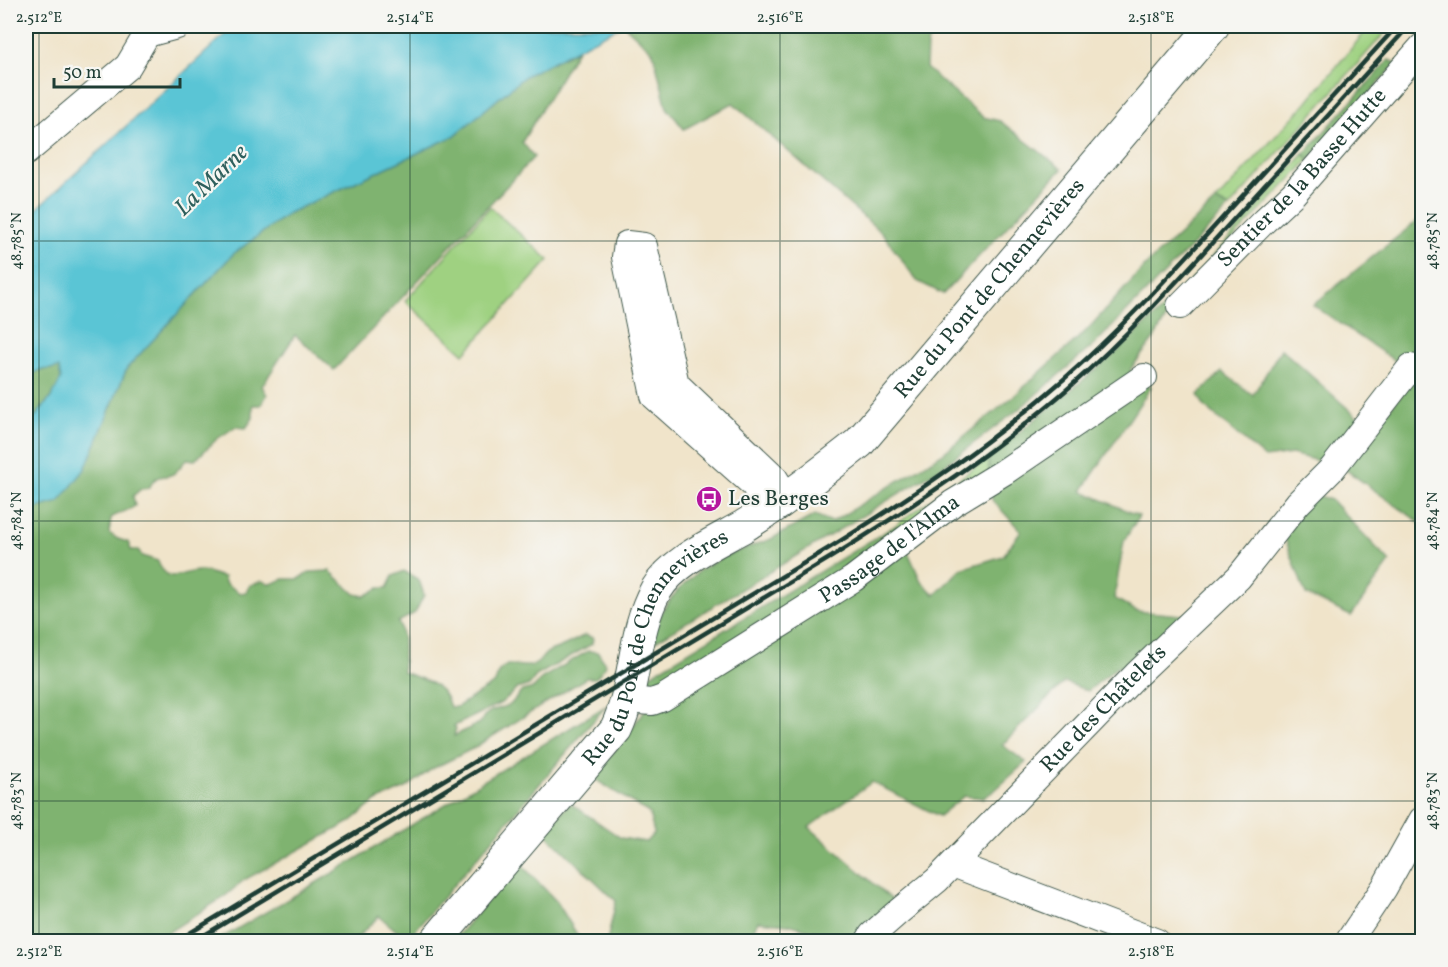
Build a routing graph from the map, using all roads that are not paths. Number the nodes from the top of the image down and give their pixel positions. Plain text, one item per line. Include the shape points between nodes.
1 (177, 26) edge
2 (1213, 26) edge
3 (138, 30) edge
4 (1422, 47) edge
5 (26, 152) edge
6 (1180, 306) dead end
7 (1411, 366) dead end
8 (1144, 377) dead end
9 (777, 505) junction
10 (627, 700) junction
11 (1422, 820) edge
12 (953, 864) junction
13 (435, 942) edge
14 (868, 942) edge
15 (1157, 942) edge
16 (1348, 942) edge

1 - 3 street
2 - 9 main road, Rue du Pont de Chennevières via 859,443
3 - 5 street via 128,66
4 - 6 street, Sentier de la Basse Hutte via 1293,194
7 - 12 street, Rue des Châtelets via 1332,469 1298,503 1239,577 1136,675
8 - 10 street, Passage de l'Alma via 953,503 853,579 683,686 652,702
9 - 9 street via 774,477 676,384 644,246 627,244 625,257 654,396
9 - 10 main road, Rue du Pont de Chennevières via 711,543 657,588 645,613
10 - 13 main road, Rue du Pont de Chennevières via 616,729
11 - 16 street
12 - 14 street, Rue des Châtelets
12 - 15 street

